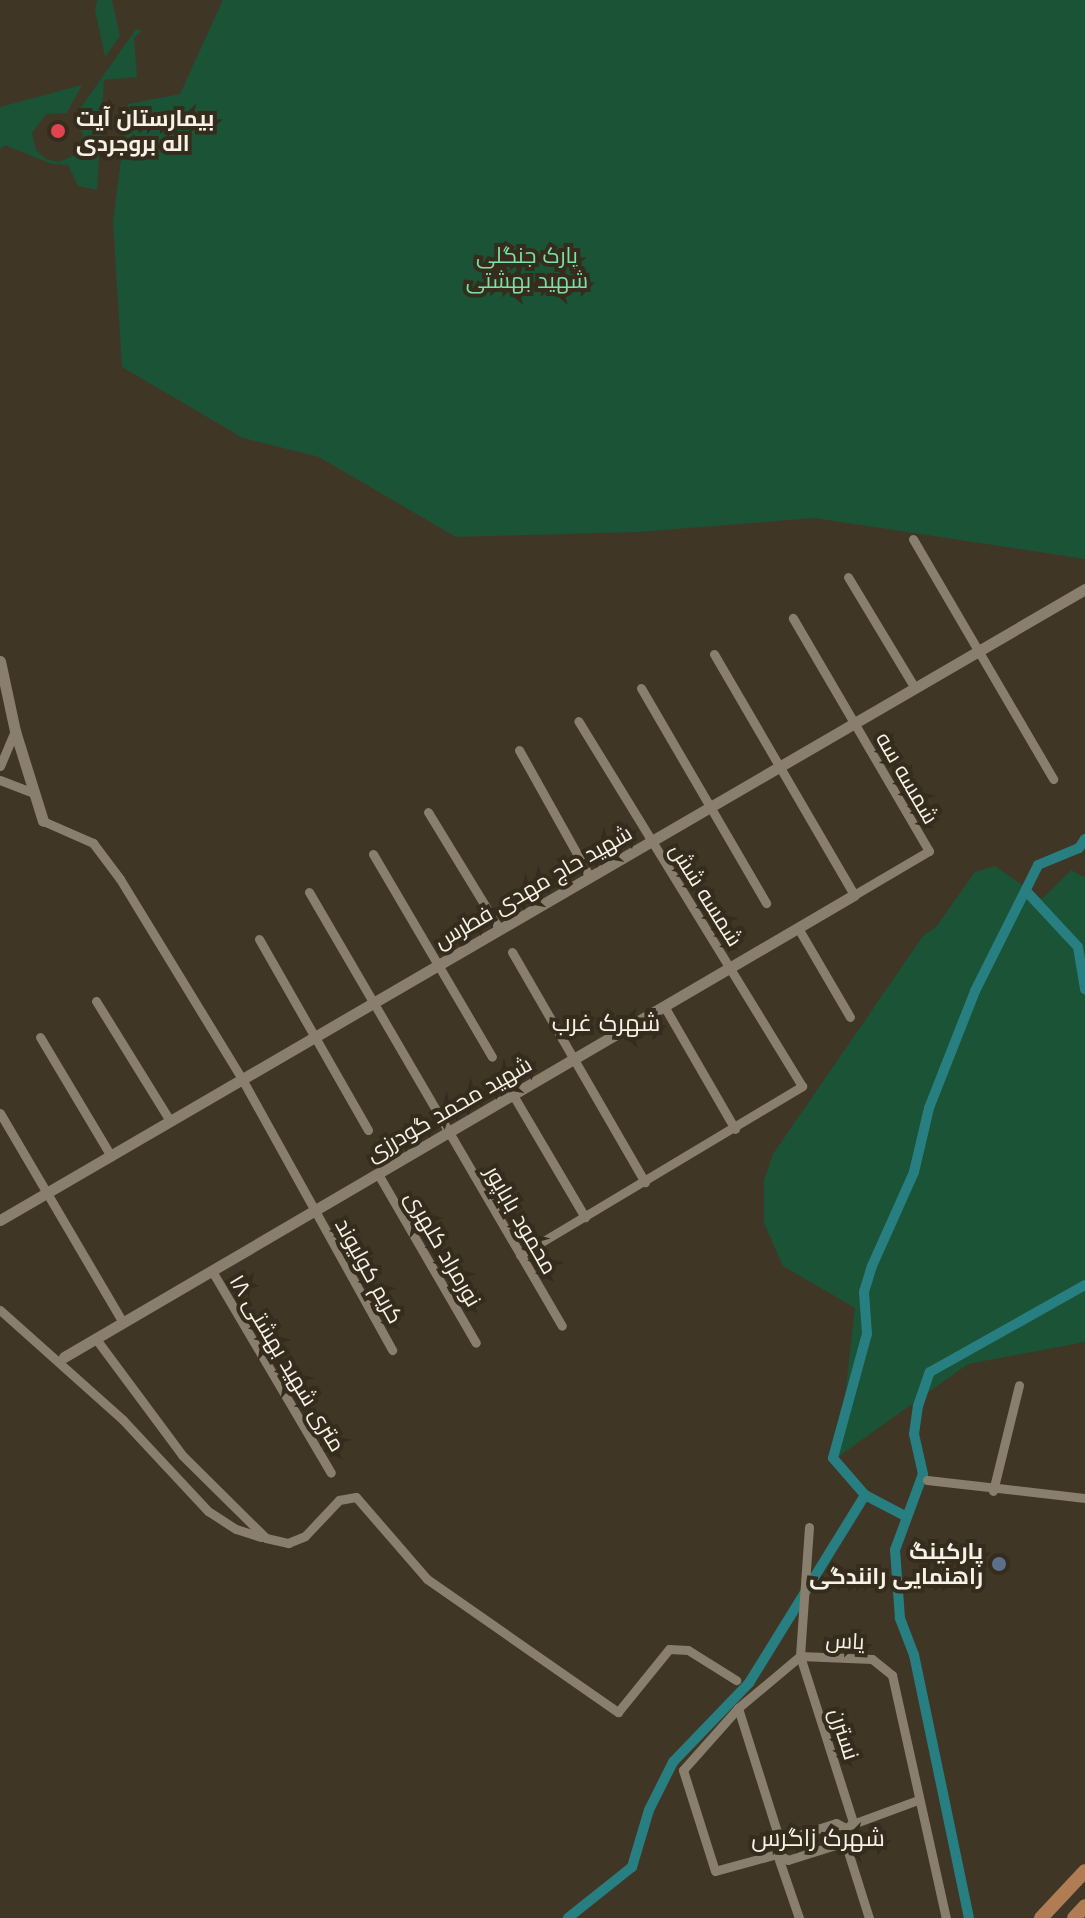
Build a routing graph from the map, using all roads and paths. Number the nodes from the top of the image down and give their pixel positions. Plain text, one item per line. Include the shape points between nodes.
1 (913, 539) dead end
2 (848, 577) dead end
3 (1085, 589) edge
4 (793, 618) dead end
5 (982, 649) junction
6 (714, 654) dead end
7 (0, 661) edge
8 (641, 688) dead end
9 (915, 688) junction
10 (3, 692) edge
11 (578, 721) dead end
12 (855, 723) junction
13 (15, 731) junction
14 (519, 750) dead end
15 (0, 766) edge
16 (780, 767) junction
17 (1053, 779) dead end
18 (0, 780) edge
19 (32, 792) junction
20 (712, 806) junction
21 (428, 812) dead end
22 (43, 821) joint
23 (651, 841) junction
24 (373, 854) dead end
25 (590, 877) junction
26 (309, 892) dead end
27 (854, 895) junction
28 (766, 903) dead end
29 (798, 928) junction
30 (500, 930) junction
31 (259, 939) dead end
32 (512, 952) dead end
33 (440, 964) junction
34 (729, 968) junction
35 (96, 1001) dead end
36 (374, 1003) junction
37 (664, 1006) junction
38 (850, 1017) dead end
39 (40, 1037) dead end
40 (314, 1038) junction
41 (492, 1057) dead end
42 (573, 1060) junction
43 (242, 1079) junction
44 (513, 1095) junction
45 (0, 1113) edge
46 (170, 1121) junction
47 (735, 1129) junction
48 (368, 1130) dead end
49 (449, 1132) junction
50 (111, 1156) junction
51 (378, 1174) junction
52 (645, 1182) junction
53 (46, 1193) junction
54 (315, 1211) junction
55 (585, 1217) junction
56 (0, 1220) edge
57 (520, 1255) junction
58 (212, 1271) junction
59 (0, 1310) edge
60 (123, 1323) junction
61 (562, 1326) dead end
62 (96, 1339) junction
63 (476, 1343) dead end
64 (392, 1350) dead end
65 (64, 1357) dead end
66 (1019, 1385) dead end
67 (331, 1473) dead end
68 (927, 1480) dead end
69 (993, 1491) junction
70 (1085, 1498) edge
71 (809, 1527) dead end
72 (266, 1538) junction
73 (800, 1656) junction
74 (736, 1680) dead end
75 (738, 1708) junction
76 (918, 1800) junction
77 (850, 1825) junction
78 (780, 1841) junction
79 (845, 1842) junction
80 (777, 1854) junction
81 (1085, 1871) edge
82 (1085, 1906) edge
83 (799, 1918) edge
84 (869, 1918) edge
85 (946, 1918) edge
86 (1041, 1918) edge
87 (1074, 1918) edge

1 - 5 street
2 - 9 street
3 - 5 street, شهید حاج مهدی فطرس
4 - 12 street, شمسه سه
5 - 9 street, شهید حاج مهدی فطرس
5 - 17 street
6 - 16 street
7 - 10 street
8 - 20 street
9 - 12 street, شهید حاج مهدی فطرس
10 - 13 street
11 - 23 street, شمسه شش
12 - 16 street, شهید حاج مهدی فطرس
12 - 27 street, شمسه سه via 929,851
13 - 15 street
13 - 19 street
14 - 25 street
16 - 20 street, شهید حاج مهدی فطرس
16 - 27 street
18 - 19 street
19 - 22 street
20 - 23 street, شهید حاج مهدی فطرس
20 - 28 street
21 - 30 street
22 - 43 street, کریم کولیوند via 93,843 172,959
23 - 25 street, شهید حاج مهدی فطرس
23 - 34 street, شمسه شش
24 - 33 street
25 - 30 street, شهید حاج مهدی فطرس
26 - 36 street, محمود باباپور
27 - 29 street, شهید محمد گودرزی
29 - 34 street, شهید محمد گودرزی
29 - 38 street
30 - 33 street, شهید حاج مهدی فطرس
31 - 40 street
32 - 42 street
33 - 36 street, شهید حاج مهدی فطرس
33 - 41 street
34 - 37 street, شهید محمد گودرزی
34 - 47 street, شمسه شش via 802,1086
35 - 46 street
36 - 40 street, شهید حاج مهدی فطرس
36 - 49 street, محمود باباپور
37 - 42 street, شهید محمد گودرزی
37 - 47 street
39 - 50 street
40 - 43 street, شهید حاج مهدی فطرس
40 - 48 street
42 - 44 street, شهید محمد گودرزی
42 - 52 street
43 - 46 street, شهید حاج مهدی فطرس
43 - 54 street, کریم کولیوند
44 - 49 street, شهید محمد گودرزی
44 - 55 street
45 - 53 street
46 - 50 street, شهید حاج مهدی فطرس
47 - 52 street
49 - 51 street, شهید محمد گودرزی
49 - 57 street, محمود باباپور
50 - 53 street, شهید حاج مهدی فطرس
51 - 54 street, شهید محمد گودرزی
51 - 63 street, نورمراد کلهری
52 - 55 street
53 - 56 street, شهید حاج مهدی فطرس
53 - 60 street
54 - 58 street, شهید محمد گودرزی
54 - 64 street, کریم کولیوند
55 - 57 street
57 - 61 street, محمود باباپور
58 - 60 street, شهید محمد گودرزی
58 - 67 street, ۱۸ متری شهید بهشتی
59 - 72 street via 123,1420 208,1511 236,1529
60 - 62 street, شهید محمد گودرزی
62 - 65 street, شهید محمد گودرزی
62 - 72 street via 182,1455
66 - 69 street
68 - 69 street
69 - 70 street
71 - 73 street
72 - 74 street via 288,1543 305,1536 339,1500 356,1497 427,1579 618,1712 669,1649 688,1650
73 - 75 street, یاس
73 - 76 street, یاس via 872,1659 892,1675
73 - 77 street, نسترن
75 - 78 street
75 - 80 street, یاس via 683,1770 715,1871
76 - 77 street
76 - 85 street, یاس
77 - 78 street via 836,1823
77 - 79 street
78 - 80 street
79 - 80 street via 788,1860
79 - 84 street
80 - 83 street
81 - 86 highway
82 - 87 highway

